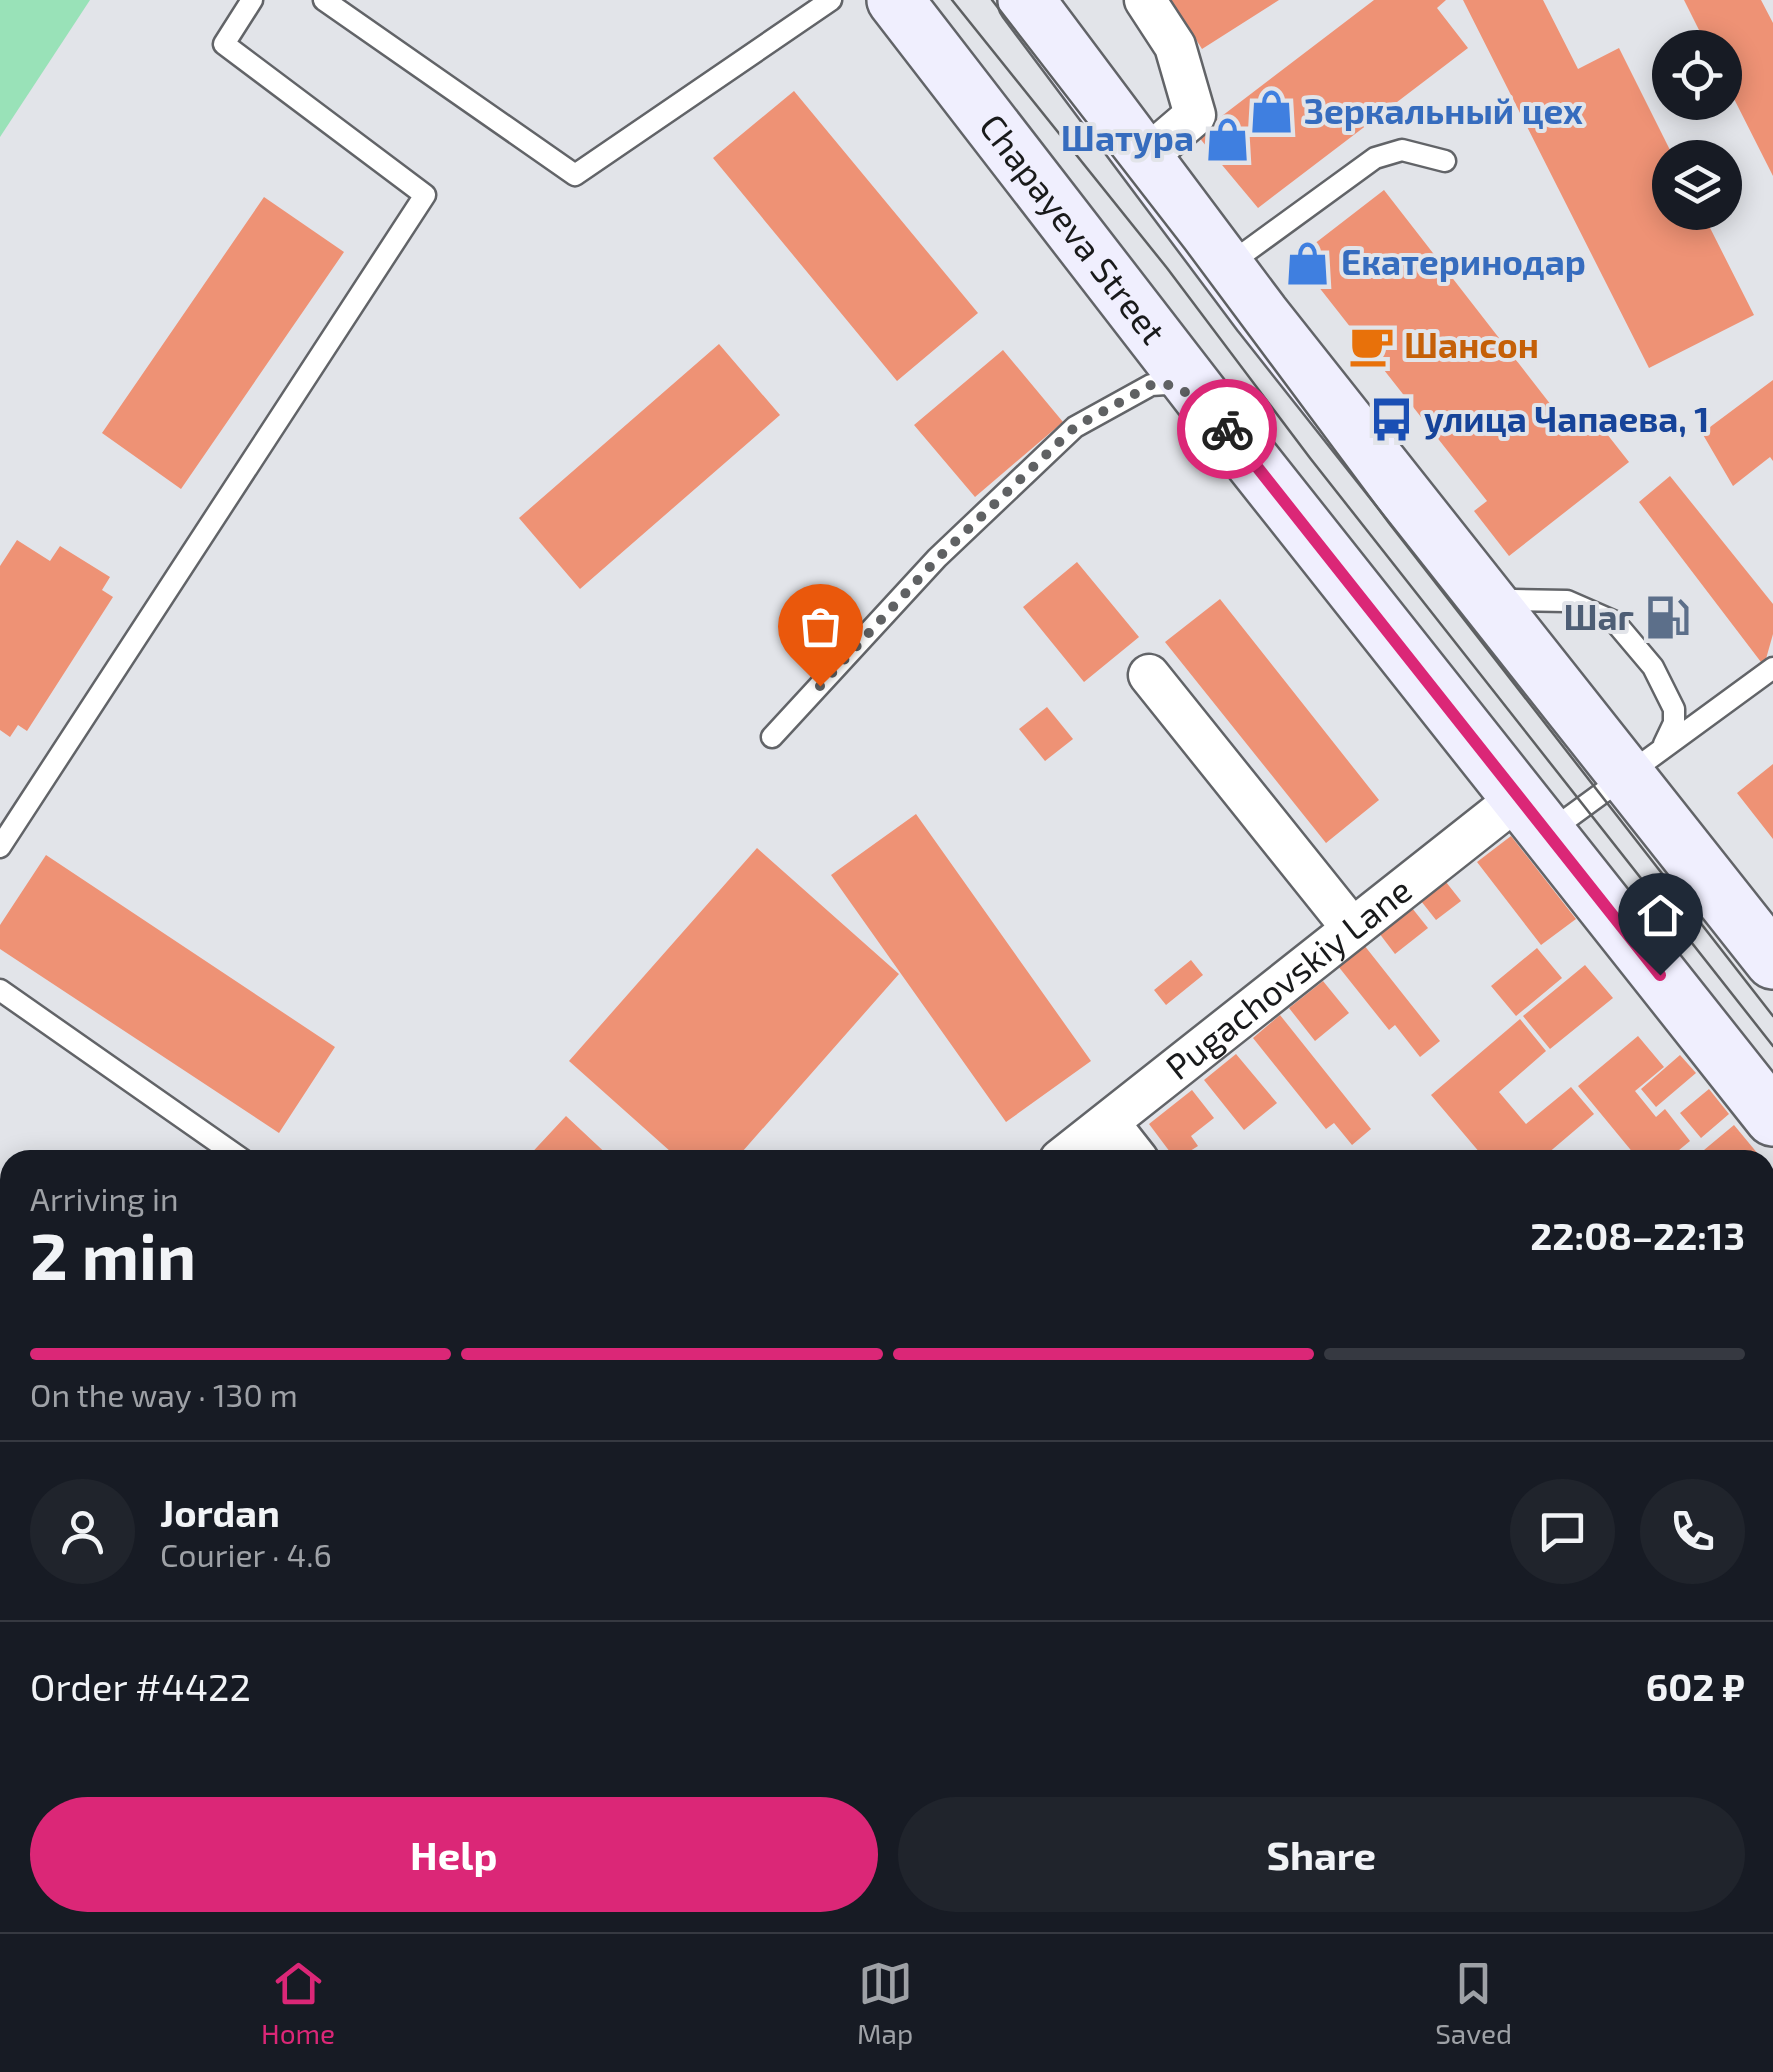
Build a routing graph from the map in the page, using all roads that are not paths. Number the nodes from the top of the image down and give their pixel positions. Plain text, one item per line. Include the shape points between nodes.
1 (252, 0) edge
2 (324, 0) edge
3 (831, 0) edge
4 (895, 0) edge
5 (1026, 0) edge
6 (1145, 0) edge
7 (1146, 157) junction
8 (1445, 161) dead end
9 (1226, 266) junction
10 (1204, 400) junction
11 (1498, 615) junction
12 (1773, 668) edge
13 (1148, 675) dead end
14 (772, 737) dead end
15 (1645, 760) junction
16 (1532, 815) junction
17 (0, 847) edge
18 (1352, 928) junction
19 (1773, 962) edge
20 (0, 990) edge
21 (1773, 1118) edge
22 (1109, 1123) junction
23 (228, 1150) edge
24 (1073, 1150) edge
25 (1130, 1150) edge

1 - 17 lane via 224,44 424,195
2 - 3 lane via 576,175
4 - 10 main road, Chapayeva Street
5 - 7 main road
6 - 7 street via 1175,46 1195,115
7 - 9 main road
8 - 9 lane via 1402,150 1375,158
9 - 11 main road
10 - 14 lane via 1166,384 1151,385 1075,427 938,558
10 - 16 main road, Chapayeva Street
11 - 15 main road
11 - 15 lane via 1514,600 1567,601 1616,622 1653,666 1674,709 1674,723
12 - 15 lane
13 - 18 street
15 - 16 lane
15 - 19 main road
16 - 18 street, Pugachovskiy Lane
16 - 21 main road, Chapayeva Street
18 - 22 street, Pugachovskiy Lane
20 - 23 lane
22 - 24 street, Pugachovskiy Lane
22 - 25 street

